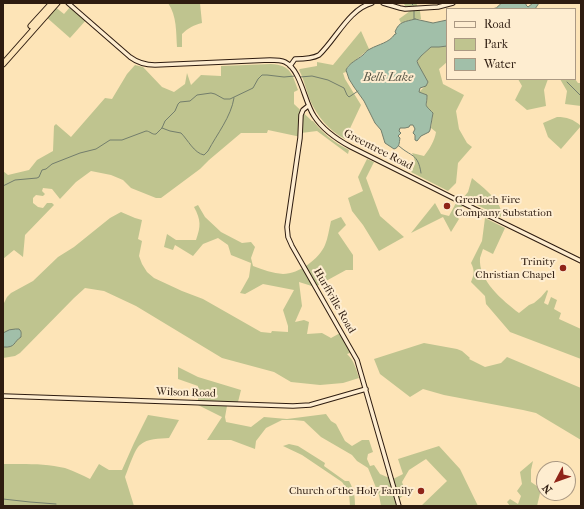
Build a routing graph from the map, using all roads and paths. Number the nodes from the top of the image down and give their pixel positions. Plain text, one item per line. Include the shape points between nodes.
1 (52, 3) edge
2 (57, 3) edge
3 (68, 3) edge
4 (372, 3) edge
5 (383, 3) edge
6 (453, 3) edge
7 (3, 58) edge
8 (3, 64) edge
9 (290, 66) junction
10 (308, 106) junction
11 (581, 261) edge
12 (366, 389) junction
13 (3, 396) edge
14 (399, 506) edge

1 - 7 highway
2 - 8 highway
3 - 9 street via 131,58 144,64 276,60
4 - 9 street via 355,12 319,55 295,59
5 - 6 street via 408,8 438,7
9 - 10 street, Greentree Road via 297,74
10 - 11 street, Greentree Road via 322,126 343,143
10 - 12 street, Hurffville Road via 300,115 300,138 287,227 288,237 355,355
12 - 13 street, Wilson Road via 310,405 293,406
12 - 14 street, Hurffville Road

